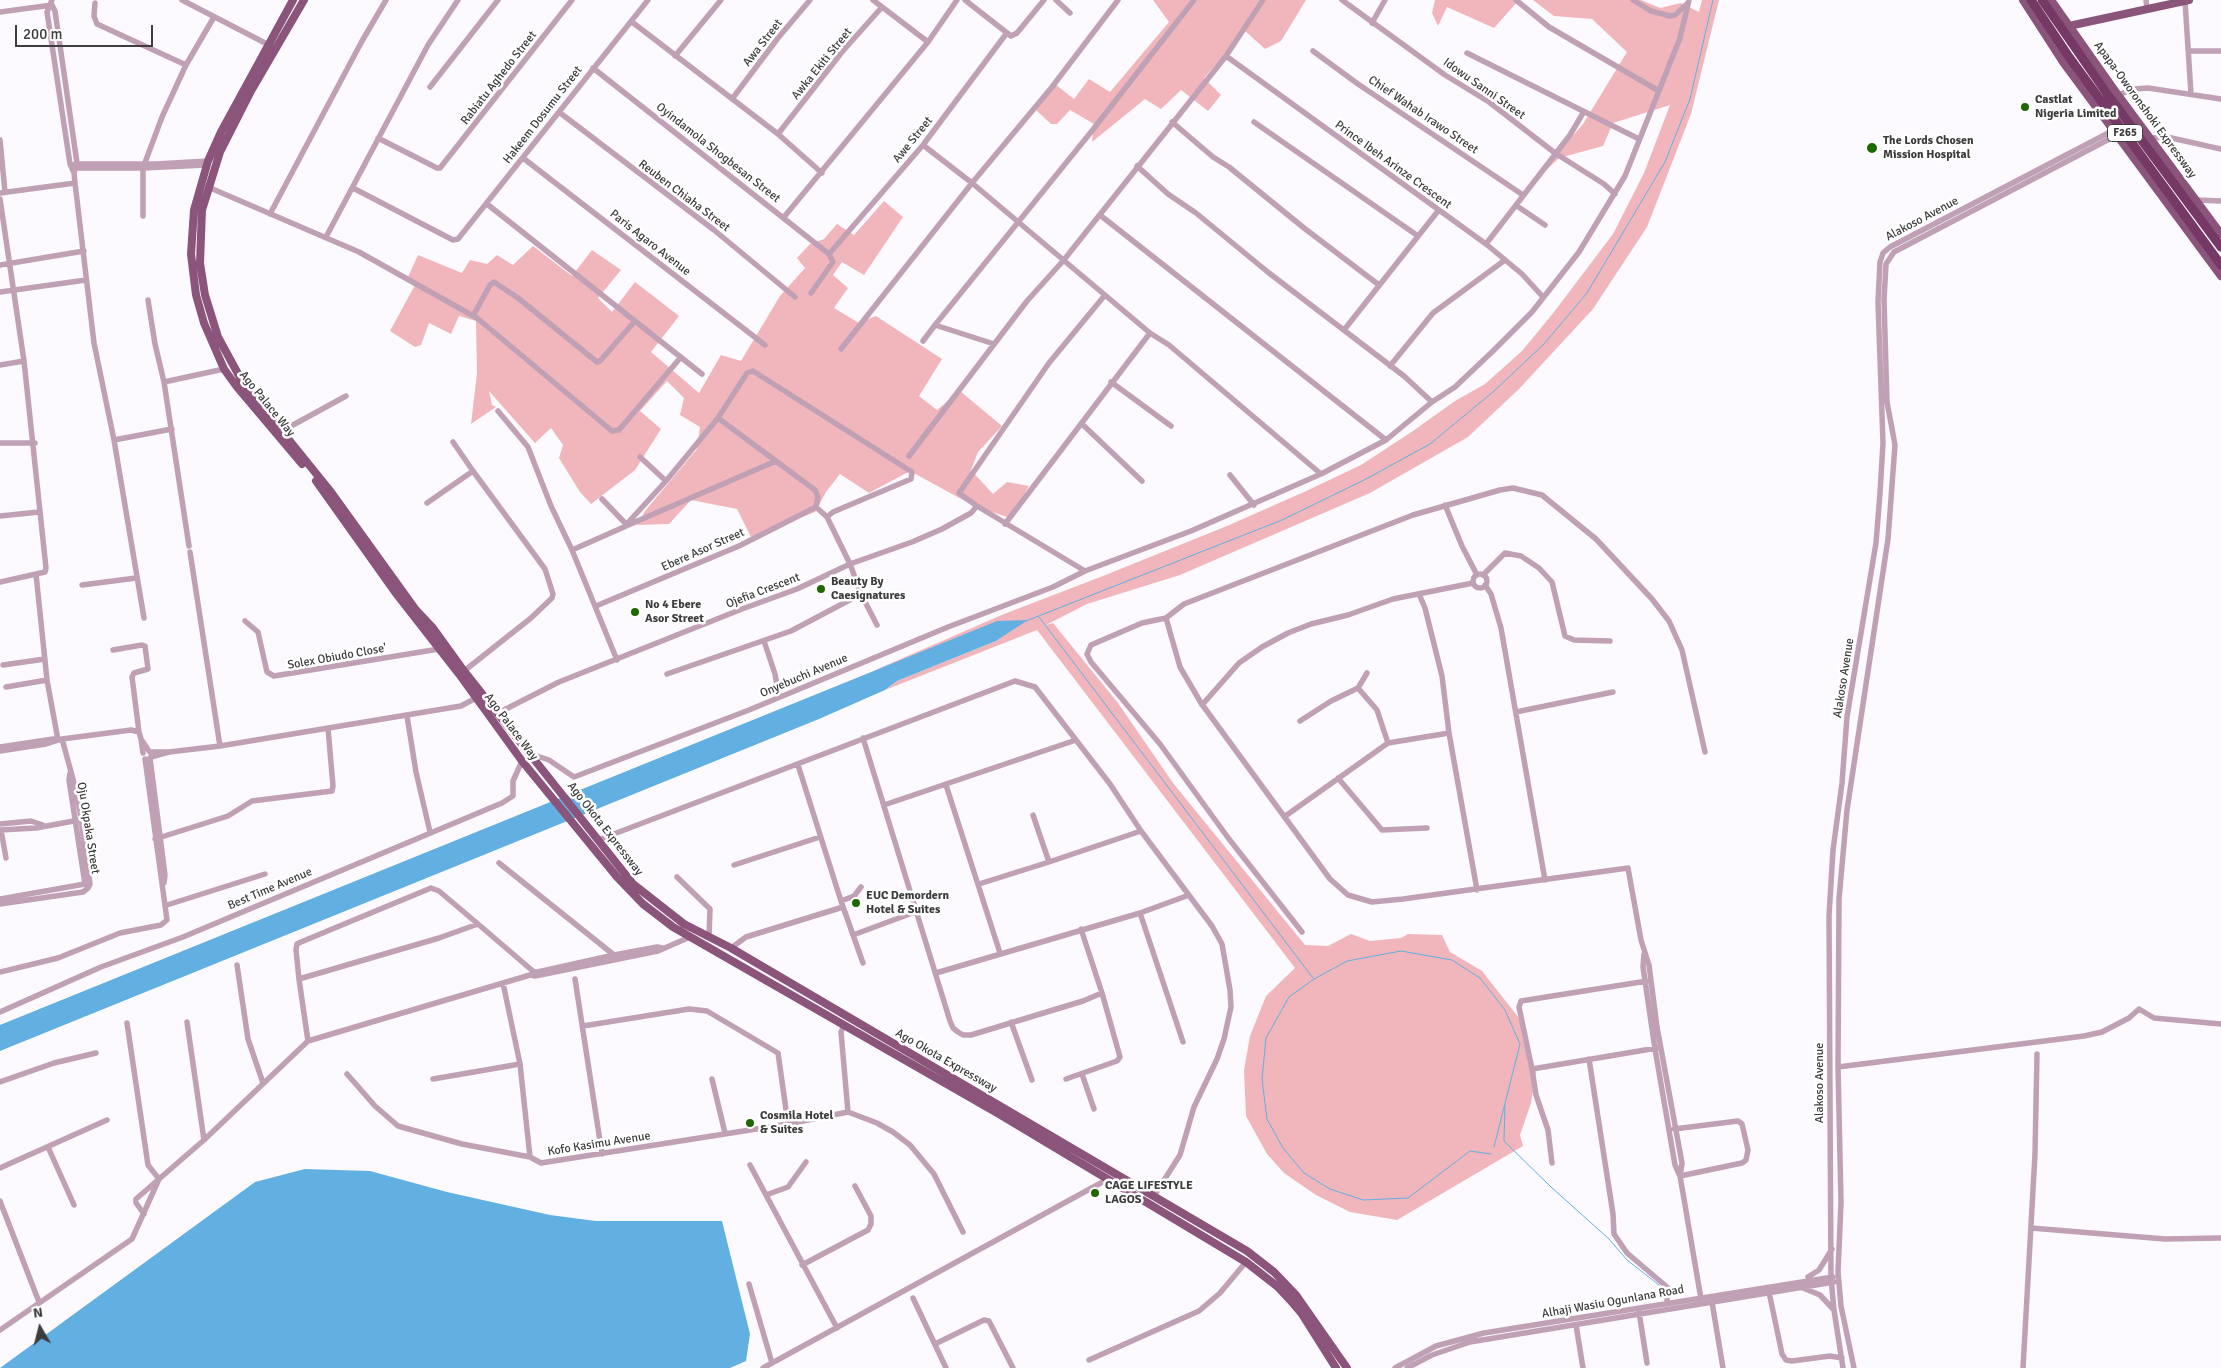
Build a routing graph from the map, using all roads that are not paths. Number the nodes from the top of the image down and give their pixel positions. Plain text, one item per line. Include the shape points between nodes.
1 (182, 0) edge
2 (293, 0) edge
3 (304, 0) edge
4 (386, 0) edge
5 (458, 0) edge
6 (498, 0) edge
7 (572, 0) edge
8 (648, 0) edge
9 (722, 0) edge
10 (810, 0) edge
11 (873, 0) edge
12 (958, 0) edge
13 (965, 0) edge
14 (1044, 0) edge
15 (1056, 0) edge
16 (1118, 0) edge
17 (1194, 0) edge
18 (1263, 0) edge
19 (1342, 0) edge
20 (1385, 0) edge
21 (1516, 0) edge
22 (1633, 0) edge
23 (2022, 0) edge
24 (2031, 0) edge
25 (2042, 0) edge
26 (2051, 0) edge
27 (2146, 0) edge
28 (2187, 0) edge
29 (52, 2) edge
30 (1689, 2) edge
31 (95, 3) dead end
32 (882, 7) junction
33 (2147, 9) junction
34 (0, 12) edge
35 (1070, 13) dead end
36 (214, 17) junction
37 (632, 22) junction
38 (1372, 23) junction
39 (2068, 26) junction
40 (1006, 34) junction
41 (928, 42) junction
42 (269, 45) junction
43 (1313, 51) dead end
44 (2189, 51) junction
45 (2221, 51) edge
46 (1467, 53) dead end
47 (675, 56) junction
48 (1226, 56) junction
49 (2066, 59) junction
50 (186, 65) junction
51 (593, 68) junction
52 (430, 87) dead end
53 (1659, 90) junction
54 (2190, 94) junction
55 (2118, 95) junction
56 (732, 98) junction
57 (2221, 98) edge
58 (559, 112) junction
59 (1583, 112) junction
60 (1172, 122) junction
61 (1254, 122) dead end
62 (2115, 132) junction
63 (778, 134) junction
64 (378, 138) junction
65 (2150, 138) junction
66 (1638, 139) junction
67 (0, 140) edge
68 (923, 145) junction
69 (2221, 148) edge
70 (1555, 153) junction
71 (523, 158) junction
72 (207, 163) junction
73 (144, 166) junction
74 (1137, 166) junction
75 (74, 168) junction
76 (822, 173) junction
77 (75, 183) junction
78 (972, 183) junction
79 (208, 187) junction
80 (353, 188) junction
81 (3, 193) edge
82 (1615, 194) junction
83 (1523, 195) junction
84 (0, 199) edge
85 (2197, 200) junction
86 (2221, 201) edge
87 (487, 204) junction
88 (1517, 206) junction
89 (1438, 211) junction
90 (270, 214) junction
91 (1100, 214) junction
92 (143, 216) dead end
93 (784, 217) junction
94 (1018, 222) junction
95 (1545, 225) dead end
96 (2221, 234) edge
97 (326, 236) junction
98 (1418, 236) junction
99 (1486, 244) junction
100 (2221, 247) edge
101 (84, 252) junction
102 (829, 254) junction
103 (1505, 260) junction
104 (1063, 261) junction
105 (10, 263) junction
106 (0, 265) edge
107 (2221, 265) edge
108 (2221, 276) edge
109 (86, 280) junction
110 (1379, 285) junction
111 (14, 290) junction
112 (0, 292) edge
113 (811, 293) dead end
114 (1105, 295) junction
115 (795, 297) dead end
116 (1543, 297) junction
117 (148, 300) dead end
118 (473, 316) junction
119 (634, 321) junction
120 (935, 325) junction
121 (1344, 330) junction
122 (1150, 333) junction
123 (923, 341) dead end
124 (994, 344) junction
125 (765, 345) dead end
126 (841, 349) dead end
127 (681, 357) junction
128 (24, 361) junction
129 (0, 365) edge
130 (1390, 366) junction
131 (224, 369) junction
132 (702, 374) dead end
133 (164, 382) junction
134 (1110, 382) junction
135 (346, 396) dead end
136 (1432, 402) junction
137 (498, 411) dead end
138 (718, 418) junction
139 (1082, 424) junction
140 (1171, 426) dead end
141 (172, 429) junction
142 (282, 431) junction
143 (114, 440) junction
144 (1386, 440) junction
145 (453, 442) dead end
146 (0, 443) edge
147 (35, 443) junction
148 (1883, 443) junction
149 (1895, 443) junction
150 (909, 456) dead end
151 (640, 457) dead end
152 (776, 461) junction
153 (473, 471) junction
154 (1321, 474) junction
155 (1230, 475) dead end
156 (666, 481) junction
157 (1142, 481) dead end
158 (602, 499) dead end
159 (427, 503) dead end
160 (1254, 505) junction
161 (1445, 505) junction
162 (816, 507) junction
163 (975, 508) junction
164 (39, 512) junction
165 (0, 516) edge
166 (827, 517) junction
167 (1005, 524) junction
168 (625, 525) junction
169 (572, 550) junction
170 (850, 564) junction
171 (1085, 571) junction
172 (36, 574) junction
173 (1480, 575) junction
174 (136, 578) junction
175 (0, 582) edge
176 (1473, 583) junction
177 (82, 585) dead end
178 (1485, 585) junction
179 (861, 594) junction
180 (1419, 594) junction
181 (596, 606) junction
182 (144, 618) dead end
183 (1166, 618) junction
184 (245, 621) dead end
185 (877, 625) dead end
186 (764, 641) junction
187 (1610, 641) dead end
188 (440, 649) junction
189 (1859, 649) junction
190 (113, 650) dead end
191 (1870, 650) junction
192 (45, 659) junction
193 (617, 660) junction
194 (3, 664) dead end
195 (464, 671) junction
196 (1367, 673) dead end
197 (667, 674) dead end
198 (47, 680) junction
199 (6, 686) dead end
200 (1358, 688) junction
201 (1614, 692) dead end
202 (779, 697) junction
203 (476, 698) junction
204 (1202, 705) junction
205 (1516, 712) junction
206 (498, 713) junction
207 (407, 716) junction
208 (1300, 721) dead end
209 (328, 728) junction
210 (138, 732) junction
211 (1449, 733) junction
212 (863, 738) junction
213 (60, 739) junction
214 (1076, 740) junction
215 (1388, 744) junction
216 (0, 746) edge
217 (220, 746) junction
218 (0, 750) edge
219 (1705, 752) dead end
220 (531, 754) junction
221 (148, 755) junction
222 (522, 761) junction
223 (539, 765) joint
224 (798, 765) junction
225 (530, 771) joint
226 (1338, 778) junction
227 (1842, 783) junction
228 (1852, 783) junction
229 (946, 785) junction
230 (884, 805) junction
231 (1033, 815) dead end
232 (1284, 817) junction
233 (79, 820) junction
234 (0, 828) edge
235 (1427, 828) dead end
236 (1141, 831) junction
237 (430, 832) junction
238 (820, 837) junction
239 (158, 839) junction
240 (598, 840) junction
241 (604, 855) junction
242 (6, 858) dead end
243 (1049, 862) junction
244 (499, 863) dead end
245 (734, 865) dead end
246 (265, 874) dead end
247 (677, 877) dead end
248 (1544, 880) junction
249 (979, 884) junction
250 (861, 887) dead end
251 (1477, 890) junction
252 (55, 893) junction
253 (1189, 895) junction
254 (0, 899) edge
255 (0, 904) edge
256 (842, 904) junction
257 (167, 905) junction
258 (915, 912) junction
259 (1140, 912) junction
260 (478, 924) junction
261 (1081, 929) junction
262 (1302, 932) dead end
263 (853, 935) junction
264 (690, 937) junction
265 (709, 937) junction
266 (731, 948) junction
267 (1000, 953) junction
268 (614, 957) junction
269 (863, 963) dead end
270 (237, 966) dead end
271 (0, 972) edge
272 (936, 973) junction
273 (533, 974) junction
274 (299, 979) junction
275 (575, 979) dead end
276 (1648, 981) junction
277 (503, 982) junction
278 (1102, 993) junction
279 (0, 1012) edge
280 (187, 1022) dead end
281 (1011, 1022) junction
282 (127, 1023) dead end
283 (2221, 1024) edge
284 (844, 1025) junction
285 (583, 1026) junction
286 (308, 1041) junction
287 (1183, 1042) dead end
288 (1658, 1048) junction
289 (96, 1053) dead end
290 (2037, 1054) dead end
291 (1589, 1059) junction
292 (520, 1064) junction
293 (1838, 1067) junction
294 (1532, 1069) junction
295 (347, 1074) dead end
296 (1082, 1074) junction
297 (433, 1079) dead end
298 (712, 1079) dead end
299 (1066, 1079) dead end
300 (1032, 1080) dead end
301 (0, 1082) edge
302 (264, 1083) junction
303 (1094, 1109) dead end
304 (848, 1112) junction
305 (107, 1120) dead end
306 (788, 1124) junction
307 (1672, 1129) junction
308 (725, 1133) junction
309 (204, 1140) junction
310 (48, 1147) junction
311 (602, 1154) junction
312 (530, 1157) junction
313 (806, 1162) dead end
314 (1552, 1163) dead end
315 (750, 1166) dead end
316 (0, 1168) edge
317 (1680, 1176) junction
318 (1108, 1178) junction
319 (159, 1179) junction
320 (856, 1186) dead end
321 (766, 1196) junction
322 (1154, 1196) junction
323 (0, 1201) edge
324 (74, 1206) dead end
325 (144, 1214) junction
326 (2031, 1228) junction
327 (963, 1232) dead end
328 (2221, 1238) edge
329 (1832, 1248) junction
330 (1246, 1262) junction
331 (802, 1265) junction
332 (1835, 1278) junction
333 (749, 1284) dead end
334 (1800, 1284) junction
335 (1769, 1292) junction
336 (1701, 1297) junction
337 (913, 1298) dead end
338 (40, 1302) junction
339 (1712, 1302) junction
340 (1667, 1303) junction
341 (1702, 1304) junction
342 (1834, 1310) junction
343 (1639, 1311) junction
344 (1576, 1325) junction
345 (837, 1328) junction
346 (0, 1330) edge
347 (935, 1344) junction
348 (1842, 1358) junction
349 (1089, 1360) dead end
350 (772, 1363) junction
351 (1648, 1363) dead end
352 (1347, 1367) edge
353 (763, 1368) edge
354 (946, 1368) edge
355 (1013, 1368) edge
356 (1336, 1368) edge
357 (1395, 1368) edge
358 (1407, 1368) edge
359 (1583, 1368) edge
360 (1722, 1368) edge
361 (1843, 1368) edge
362 (1854, 1368) edge
363 (2023, 1368) edge

1 - 36 street
2 - 42 main road, Ago Palace Way
3 - 79 main road, Ago Palace Way via 251,91 228,136
4 - 90 street
5 - 64 street via 428,45
6 - 52 street
7 - 64 street, Rabiatu Aghedo Street via 440,168
8 - 37 street, Hakeem Dosumu Street
9 - 47 street
10 - 56 street, Awa Street
11 - 32 street
12 - 41 street
13 - 40 street
14 - 40 street via 1015,36
15 - 35 street
16 - 78 street via 1052,87
17 - 94 street
18 - 48 street
19 - 38 street, Idowu Sanni Street
20 - 38 street
21 - 53 street via 1549,27
22 - 30 street via 1651,12 1670,16
23 - 49 main road
24 - 49 highway, F265
25 - 100 highway, Apapa-Oworonshoki Expressway / F265
26 - 39 main road, Apapa-Oworonshoki Expressway
27 - 33 street
28 - 33 main road
28 - 44 street
29 - 34 street
29 - 75 street
30 - 53 street, Onyebuchi Avenue via 1680,38
31 - 50 street via 97,24
32 - 41 street
32 - 63 street, Awka Ekiti Street
33 - 39 main road
36 - 42 street
36 - 50 street
37 - 47 street
37 - 51 street, Hakeem Dosumu Street
38 - 70 street, Idowu Sanni Street via 1489,102
39 - 55 main road, Apapa-Oworonshoki Expressway
40 - 68 street, Awe Street
41 - 76 street
42 - 72 main road, Ago Palace Way
43 - 83 street, Chief Wahab Irawo Street
44 - 45 street
44 - 54 street
46 - 59 street
47 - 56 street
48 - 60 street
48 - 89 street, Prince Ibeh Arinze Crescent via 1363,153
49 - 62 main road
49 - 107 highway, F265
50 - 73 street
51 - 58 street, Hakeem Dosumu Street
51 - 93 street, Oyindamola Shogbesan Street
53 - 66 street, Onyebuchi Avenue
54 - 55 street via 2142,88
54 - 57 street
55 - 65 main road, Apapa-Oworonshoki Expressway
56 - 63 street
58 - 71 street, Hakeem Dosumu Street
58 - 115 street, Reuben Chiaha Street via 714,230
59 - 66 street
59 - 70 street
60 - 74 street
60 - 110 street
61 - 98 street
62 - 108 main road
62 - 148 street, Alakoso Avenue via 1996,190 1883,253 1878,302
62 - 149 street, Alakoso Avenue via 1889,257 1885,266 1886,375 1888,415
63 - 76 street
64 - 80 street
65 - 69 street via 2167,137
65 - 85 main road, Apapa-Oworonshoki Expressway
66 - 82 street, Onyebuchi Avenue
67 - 81 street
68 - 78 street
68 - 102 street, Awe Street
70 - 82 street, Idowu Sanni Street via 1586,170
70 - 83 street
71 - 87 street, Hakeem Dosumu Street
71 - 125 street, Paris Agaro Avenue
72 - 73 street
72 - 131 main road, Ago Palace Way via 194,210 191,254 196,295 204,323
73 - 75 street
73 - 92 street
74 - 91 street
74 - 121 street via 1168,194
75 - 77 street
76 - 93 street
77 - 81 street
77 - 101 street
78 - 94 street
78 - 126 street
79 - 90 street
79 - 142 main road, Ago Palace Way via 202,210 200,263 213,325 243,383
80 - 87 street, Hakeem Dosumu Street via 453,240 458,239
80 - 97 street
82 - 116 street, Onyebuchi Avenue via 1579,252
83 - 88 street
84 - 105 street
85 - 86 street
85 - 96 main road, Apapa-Oworonshoki Expressway
87 - 119 street
88 - 95 street
88 - 99 street
89 - 98 street
89 - 99 street, Prince Ibeh Arinze Crescent
90 - 97 street
91 - 104 street
91 - 144 street
93 - 102 street, Oyindamola Shogbesan Street
94 - 104 street
94 - 120 street
97 - 118 street
98 - 110 street
99 - 103 street, Prince Ibeh Arinze Crescent
101 - 105 street
101 - 109 street
102 - 113 street via 833,262
103 - 116 street, Prince Ibeh Arinze Crescent
103 - 130 street via 1433,313
104 - 114 street
104 - 124 street
105 - 106 street
105 - 111 street
109 - 111 street
109 - 143 street via 94,343
110 - 121 street
111 - 112 street
111 - 128 street
114 - 122 street
114 - 163 street via 1049,363 959,491
116 - 136 street, Onyebuchi Avenue via 1532,312 1455,387
117 - 133 street
118 - 119 street via 494,282 597,362
118 - 127 street via 612,432 619,430
119 - 127 street
120 - 123 street
120 - 124 street
121 - 130 street
122 - 134 street
122 - 154 street via 1169,345
124 - 150 street
127 - 132 street
128 - 129 street
128 - 147 street
130 - 136 street
131 - 133 street
131 - 188 main road, Ago Palace Way via 319,485
133 - 141 street
134 - 139 street
134 - 140 street
135 - 142 street
136 - 144 street, Onyebuchi Avenue
137 - 169 street via 526,442
138 - 152 street
138 - 156 street
138 - 166 street via 747,373 753,371 912,472 911,479
139 - 157 street
139 - 167 street
141 - 143 street
141 - 217 street
142 - 195 main road, Ago Palace Way
143 - 174 street
144 - 154 street, Onyebuchi Avenue
145 - 153 street
146 - 147 street
147 - 164 street
148 - 149 street
148 - 189 street, Alakoso Avenue via 1876,543
149 - 191 street, Alakoso Avenue via 1888,539
151 - 156 street
152 - 162 street via 815,490 818,497
152 - 168 street
153 - 159 street
153 - 195 street via 545,569 554,594 516,630
154 - 160 street, Onyebuchi Avenue
155 - 160 street
156 - 168 street
158 - 168 street
160 - 171 street, Onyebuchi Avenue
161 - 173 street via 1462,546
161 - 183 street via 1184,604
161 - 219 street via 1500,490 1522,490 1542,495 1596,539 1652,599 1675,631 1689,677
162 - 166 street
162 - 181 street, Ebere Asor Street via 739,546
163 - 167 street
163 - 170 street, Ojefia Crescent via 942,529
164 - 165 street
164 - 172 street via 46,568 45,572
166 - 170 street
167 - 171 street
168 - 169 street
169 - 181 street
170 - 179 street
170 - 193 street, Ojefia Crescent via 797,589
171 - 202 street, Onyebuchi Avenue via 1053,587
172 - 175 street
172 - 192 street, Oju Okpaka Street
173 - 176 street via 1473,579
173 - 178 street via 1486,579
173 - 187 street via 1505,553 1521,556 1552,582 1565,636 1574,640
174 - 177 street
174 - 182 street
176 - 178 street via 1478,587
176 - 180 street
178 - 205 street via 1501,628
179 - 185 street
179 - 186 street via 791,631
180 - 204 street via 1321,621 1276,639 1239,664
180 - 211 street via 1442,676
181 - 193 street
183 - 204 street via 1180,667
183 - 262 street via 1142,623 1096,642 1088,657 1160,744
184 - 188 street, Solex Obiudo Close' via 258,632 267,672 274,676
186 - 197 street
186 - 202 street
188 - 203 main road, Ago Palace Way
189 - 191 street
189 - 227 street, Alakoso Avenue via 1847,717
190 - 210 street via 145,646 148,669 132,677
191 - 228 street, Alakoso Avenue
192 - 194 street
192 - 198 street, Oju Okpaka Street
193 - 206 street, Ojefia Crescent via 559,682
195 - 206 main road, Ago Palace Way
196 - 200 street
198 - 199 street
198 - 213 street, Oju Okpaka Street
200 - 208 street
200 - 215 street via 1377,710
201 - 205 street
202 - 220 street, Onyebuchi Avenue via 574,777 549,760
203 - 207 street via 462,706
203 - 222 main road, Ago Palace Way
204 - 232 street
205 - 248 street
206 - 220 main road, Ago Palace Way
207 - 209 street
207 - 237 street
209 - 217 street
209 - 239 street via 332,791 252,801 228,816
210 - 213 street via 131,730
210 - 221 street
211 - 215 street
211 - 251 street
212 - 214 street via 1015,681 1035,687
212 - 224 street
212 - 230 street
213 - 216 street
213 - 218 street
213 - 233 street, Oju Okpaka Street via 73,779
214 - 229 street
214 - 236 street
215 - 226 street
217 - 221 street
220 - 223 main road, Ago Palace Way
221 - 239 street
222 - 225 main road, Ago Palace Way
222 - 237 street, Best Time Avenue via 513,781 513,796
223 - 240 main road, Ago Okota Expressway
224 - 238 street
224 - 240 street
225 - 241 main road, Ago Okota Expressway
226 - 232 street
226 - 235 street via 1382,830
227 - 228 street
227 - 329 street, Alakoso Avenue via 1829,916
228 - 293 street, Alakoso Avenue via 1839,899
229 - 230 street
229 - 249 street
230 - 258 street
231 - 243 street
232 - 251 street via 1335,885 1355,898 1372,902
233 - 234 street via 36,828
233 - 252 street, Oju Okpaka Street via 90,884 83,892
234 - 242 street
236 - 243 street
236 - 253 street
237 - 279 street, Best Time Avenue via 191,934 101,967
238 - 245 street
238 - 256 street
239 - 257 street
240 - 241 main road, Ago Okota Expressway
241 - 264 main road, Ago Okota Expressway via 643,904
241 - 265 main road, Ago Okota Expressway via 645,895 684,924
243 - 249 street
244 - 268 street
246 - 257 street
247 - 265 street via 710,909
248 - 251 street
248 - 276 street via 1628,868 1644,954 1642,962
249 - 267 street
250 - 256 street
252 - 254 street
252 - 255 street
253 - 259 street
253 - 322 street via 1222,944 1231,1007 1224,1039 1194,1107 1180,1155
256 - 263 street
256 - 266 street via 746,937
257 - 271 street via 165,923 120,934 58,958
258 - 263 street
258 - 272 street
259 - 261 street
259 - 287 street
260 - 273 street
260 - 274 street
260 - 274 street via 439,890 430,888 297,944
261 - 267 street
261 - 278 street
263 - 269 street
264 - 268 street via 663,948
264 - 284 main road, Ago Okota Expressway
265 - 266 main road, Ago Okota Expressway
266 - 322 main road, Ago Okota Expressway
267 - 272 street
268 - 273 street
270 - 302 street via 248,1039
272 - 281 street via 953,1028 958,1032 971,1035
273 - 277 street
274 - 286 street
275 - 285 street
276 - 288 street
276 - 294 street via 1522,1001 1519,1007
277 - 286 street
277 - 292 street
278 - 281 street
278 - 296 street via 1120,1057
280 - 309 street
281 - 300 street
282 - 319 street via 148,1165
283 - 293 street via 2154,1018 2139,1009 2102,1032 2084,1036
284 - 304 street via 842,1038
284 - 318 main road, Ago Okota Expressway
285 - 306 street via 689,1009 707,1011 778,1053
285 - 311 street
286 - 302 street
288 - 291 street
288 - 307 street
289 - 301 street
290 - 326 street
291 - 294 street
291 - 340 street via 1614,1234 1627,1253 1667,1287
292 - 297 street
292 - 312 street
293 - 332 street, Alakoso Avenue via 1841,1202
294 - 314 street via 1536,1095 1548,1130
295 - 312 street, Kofo Kasimu Avenue via 398,1126 462,1144
296 - 299 street
296 - 303 street
298 - 308 street
302 - 309 street
304 - 306 street, Kofo Kasimu Avenue
304 - 327 street via 885,1127 910,1145 934,1174
305 - 310 street
306 - 308 street, Kofo Kasimu Avenue
307 - 317 street via 1682,1163
307 - 317 street via 1738,1121 1742,1124 1748,1150 1742,1163
308 - 311 street, Kofo Kasimu Avenue
309 - 319 street
310 - 316 street
310 - 324 street
311 - 312 street, Kofo Kasimu Avenue via 541,1163
313 - 321 street via 788,1187
315 - 321 street
317 - 336 street
318 - 330 main road, Ago Okota Expressway
318 - 345 street
319 - 325 street
319 - 325 street via 136,1199
320 - 331 street via 871,1216 868,1230
321 - 331 street
322 - 352 main road, Ago Okota Expressway via 1240,1246 1274,1272 1296,1295
323 - 338 street
325 - 338 street via 132,1239
326 - 328 street via 2165,1239
326 - 363 street
329 - 332 street, Alakoso Avenue
329 - 334 street via 1819,1270
330 - 349 street via 1220,1293 1199,1311
330 - 356 main road, Ago Okota Expressway via 1278,1287 1302,1314
331 - 345 street
332 - 334 street, Alhaji Wasiu Ogunlana Road via 1822,1277
332 - 342 street, Alakoso Avenue
332 - 362 street, Alakoso Avenue
333 - 350 street
334 - 335 street, Alhaji Wasiu Ogunlana Road
334 - 336 street, Alhaji Wasiu Ogunlana Road
334 - 342 street via 1816,1292
335 - 339 street, Alhaji Wasiu Ogunlana Road
335 - 348 street via 1786,1360
336 - 340 street, Alhaji Wasiu Ogunlana Road
336 - 341 street
337 - 347 street
338 - 346 street
339 - 341 street, Alhaji Wasiu Ogunlana Road
339 - 360 street
340 - 343 street, Alhaji Wasiu Ogunlana Road
341 - 343 street, Alhaji Wasiu Ogunlana Road
342 - 348 street, Alakoso Avenue
343 - 344 street, Alhaji Wasiu Ogunlana Road
343 - 351 street
343 - 357 street, Alhaji Wasiu Ogunlana Road via 1468,1336 1436,1346
344 - 358 street, Alhaji Wasiu Ogunlana Road via 1470,1342
344 - 359 street
345 - 350 street
347 - 354 street
347 - 355 street via 989,1320
348 - 361 street, Alakoso Avenue
350 - 353 street

